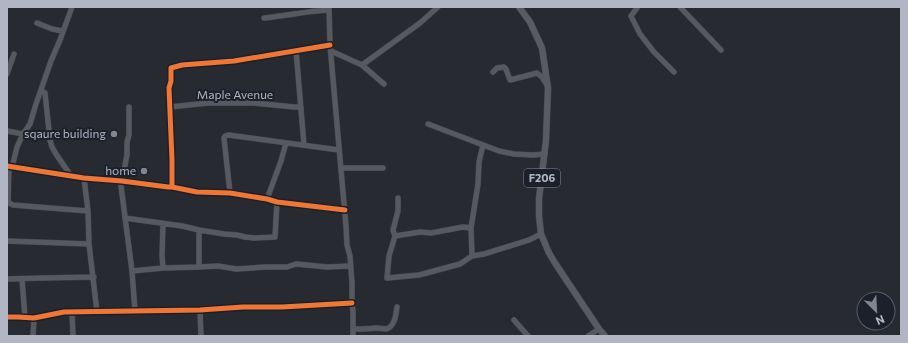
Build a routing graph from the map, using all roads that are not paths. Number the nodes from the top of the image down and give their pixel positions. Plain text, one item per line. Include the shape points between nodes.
1 (72, 7) edge
2 (438, 7) edge
3 (519, 7) edge
4 (630, 7) edge
5 (680, 7) edge
6 (329, 8) edge
7 (264, 18) dead end
8 (37, 23) dead end
9 (63, 31) junction
10 (330, 45) junction
11 (296, 50) junction
12 (721, 50) dead end
13 (331, 51) junction
14 (14, 54) dead end
15 (362, 65) junction
16 (7, 72) edge
17 (493, 72) dead end
18 (674, 72) dead end
19 (384, 84) dead end
20 (548, 88) junction
21 (41, 90) junction
22 (129, 107) dead end
23 (170, 107) junction
24 (300, 107) junction
25 (428, 124) dead end
26 (7, 131) edge
27 (23, 134) junction
28 (286, 143) junction
29 (483, 144) junction
30 (304, 145) junction
31 (339, 150) junction
32 (544, 154) junction
33 (10, 166) edge
34 (341, 168) junction
35 (383, 168) dead end
36 (71, 176) junction
37 (84, 178) junction
38 (122, 181) junction
39 (172, 187) junction
40 (230, 193) junction
41 (398, 198) dead end
42 (267, 199) junction
43 (8, 202) edge
44 (277, 202) junction
45 (345, 210) junction
46 (88, 211) junction
47 (125, 218) junction
48 (163, 224) junction
49 (471, 228) junction
50 (199, 230) junction
51 (541, 234) junction
52 (395, 236) junction
53 (7, 241) edge
54 (89, 244) junction
55 (472, 256) junction
56 (350, 266) junction
57 (199, 267) junction
58 (163, 268) junction
59 (132, 271) junction
60 (94, 277) junction
61 (7, 279) edge
62 (22, 279) junction
63 (352, 303) junction
64 (398, 307) dead end
65 (200, 310) junction
66 (135, 311) junction
67 (98, 312) junction
68 (72, 313) junction
69 (7, 317) edge
70 (25, 318) junction
71 (34, 318) junction
72 (514, 320) dead end
73 (353, 329) junction
74 (599, 329) junction
75 (33, 336) edge
76 (73, 336) edge
77 (201, 336) edge
78 (353, 336) edge
79 (528, 336) edge
80 (588, 336) edge
81 (605, 336) edge

1 - 9 street
2 - 15 street
3 - 20 main road, F206 via 530,22 542,48
4 - 18 street via 637,8 631,16 640,34
5 - 12 street
6 - 7 street
6 - 10 street
8 - 9 street
9 - 21 street
10 - 11 street
10 - 13 street
11 - 23 street via 234,61 173,67
11 - 24 street
13 - 15 street
13 - 31 street
14 - 16 street
15 - 19 street
17 - 20 street via 504,67 510,80 537,73
20 - 32 main road, F206
21 - 27 street via 30,124
21 - 36 street via 45,93 52,147
22 - 38 street via 129,135
23 - 24 street, Maple Avenue via 208,103
23 - 39 street
24 - 30 street
25 - 29 street
26 - 27 street
27 - 33 street
28 - 30 street
28 - 40 street via 225,136
28 - 42 street
29 - 32 street via 514,154
29 - 49 street
30 - 31 street
31 - 34 street
32 - 51 main road, F206 via 539,199
33 - 36 street
33 - 43 street
34 - 35 street
34 - 45 street
36 - 37 street
37 - 38 street
37 - 46 street
38 - 39 street
38 - 47 street
39 - 40 street via 197,192
40 - 42 street
41 - 52 street via 398,211 393,230
42 - 44 street
43 - 46 street via 13,205
44 - 45 street
44 - 50 street via 275,237 254,238
45 - 56 street
46 - 54 street
47 - 48 street
47 - 59 street
48 - 50 street
48 - 58 street
49 - 52 street
49 - 55 street
50 - 57 street
51 - 55 street via 529,240
51 - 74 main road, F206 via 554,262
52 - 55 street via 389,256 387,278 419,275 460,264
53 - 54 street
54 - 60 street
56 - 57 street via 296,264 287,267 236,269 218,266
56 - 63 street
57 - 58 street
58 - 59 street
59 - 66 street
60 - 62 street
60 - 67 street
61 - 62 street
62 - 70 street
63 - 65 street
63 - 73 street
64 - 73 street via 393,323 388,328
65 - 66 street
65 - 77 street
66 - 67 street
67 - 68 street
68 - 71 street via 64,312
68 - 76 street
69 - 70 street
70 - 71 street
71 - 75 street
72 - 79 street
73 - 78 street
74 - 80 street
74 - 81 main road, F206

